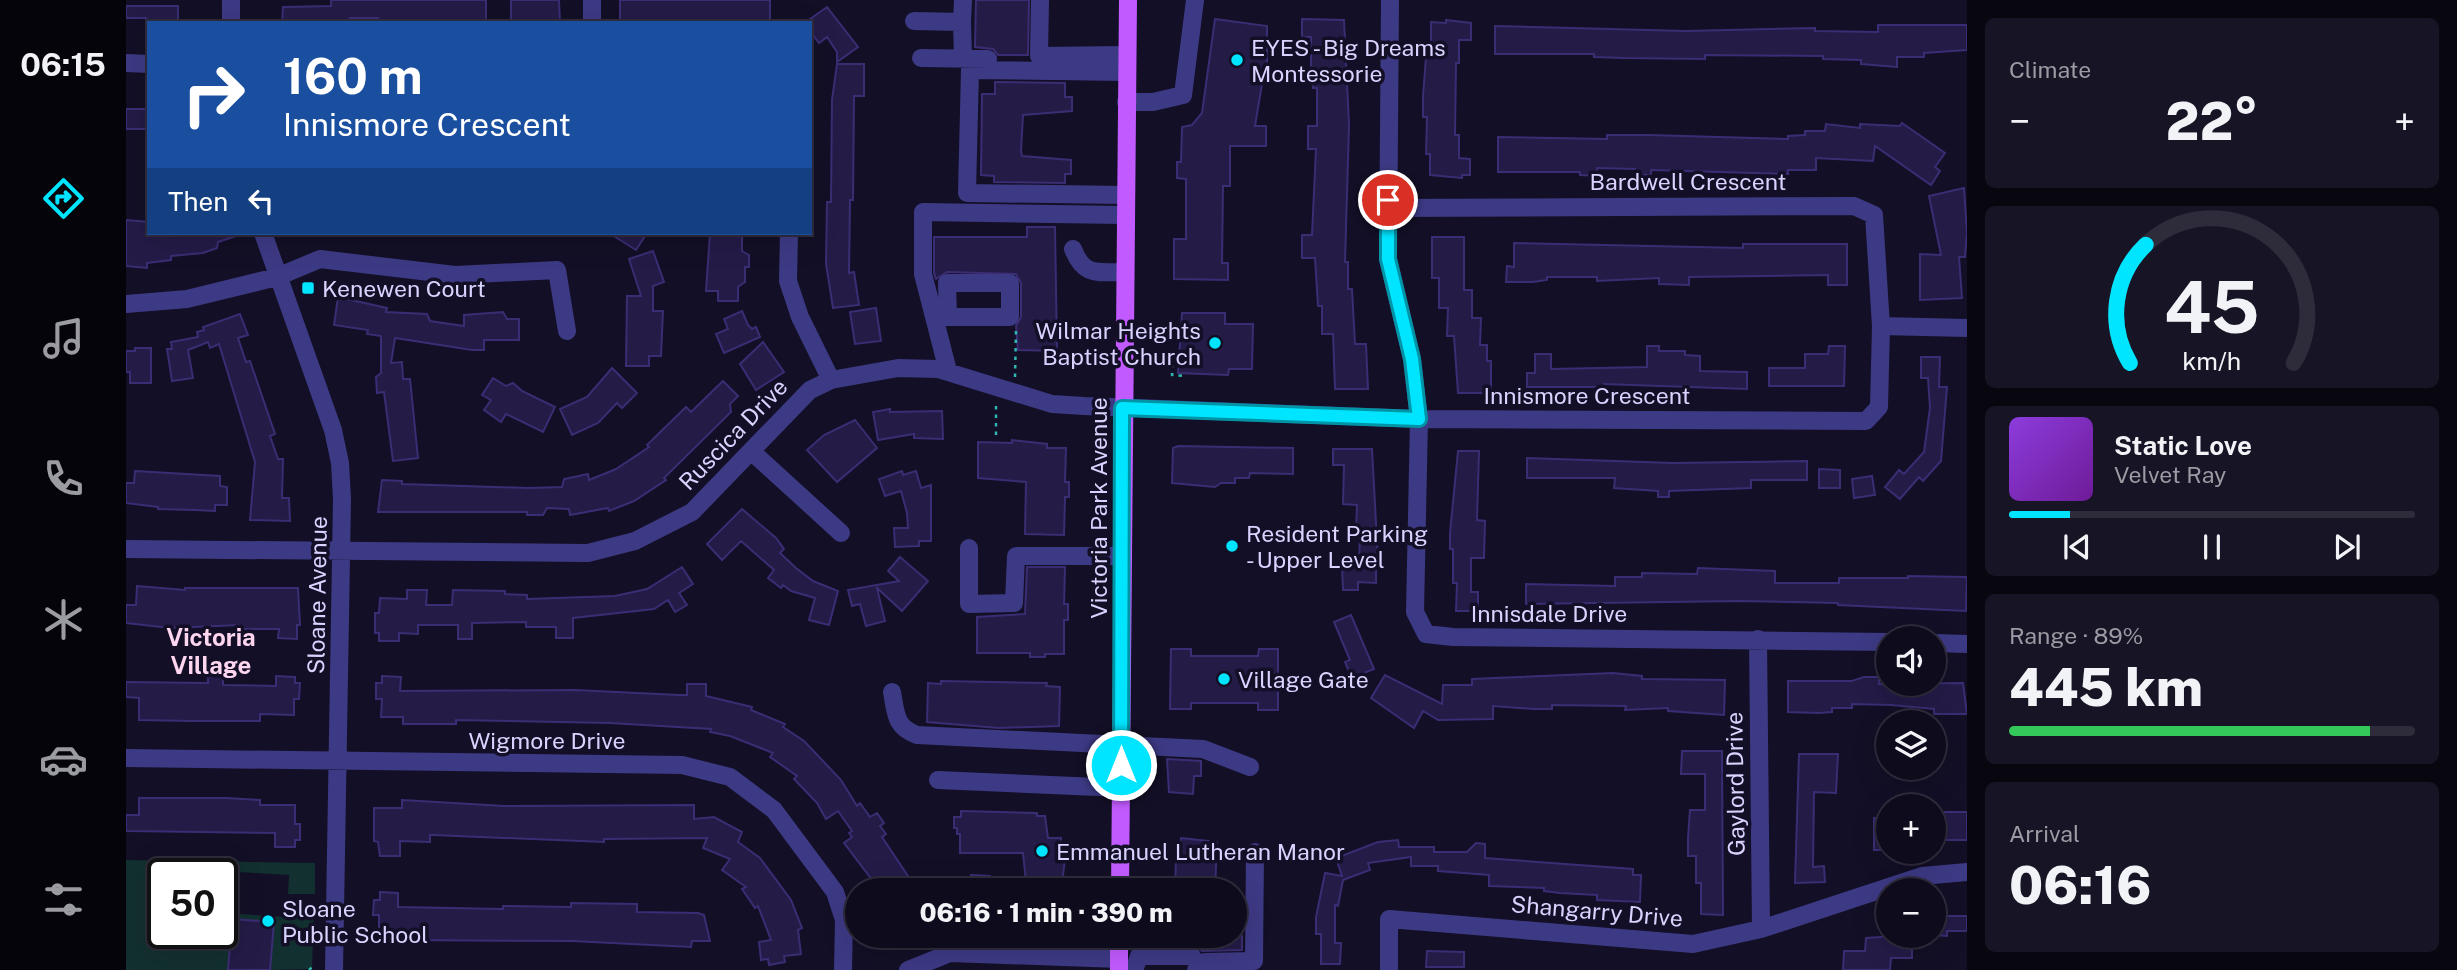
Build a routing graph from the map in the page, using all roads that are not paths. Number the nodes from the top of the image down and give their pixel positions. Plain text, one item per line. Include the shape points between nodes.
1 (231, 0) edge
2 (592, 0) edge
3 (963, 0) edge
4 (1040, 0) edge
5 (1128, 0) edge
6 (1195, 0) edge
7 (1390, 0) edge
8 (231, 21) edge
9 (592, 21) edge
10 (914, 21) dead end
11 (962, 22) junction
12 (1039, 56) junction
13 (921, 58) dead end
14 (963, 59) junction
15 (126, 63) edge
16 (1126, 63) junction
17 (147, 64) edge
18 (1126, 102) junction
19 (1125, 195) junction
20 (1388, 208) junction
21 (1085, 215) junction
22 (1124, 215) junction
23 (264, 235) edge
24 (789, 235) edge
25 (1124, 272) junction
26 (277, 277) junction
27 (925, 283) junction
28 (947, 283) junction
29 (126, 304) edge
30 (1881, 327) junction
31 (1967, 328) edge
32 (567, 331) dead end
33 (948, 371) junction
34 (831, 380) junction
35 (1122, 408) junction
36 (1419, 419) junction
37 (751, 451) junction
38 (841, 533) dead end
39 (969, 548) dead end
40 (126, 549) edge
41 (342, 551) junction
42 (1122, 556) junction
43 (1758, 639) junction
44 (1876, 642) edge
45 (1946, 643) edge
46 (1967, 644) edge
47 (892, 692) dead end
48 (1121, 743) junction
49 (126, 758) edge
50 (339, 763) junction
51 (1250, 767) dead end
52 (938, 780) dead end
53 (1121, 788) junction
54 (1255, 852) dead end
55 (1967, 872) edge
56 (1120, 878) edge
57 (1761, 929) junction
58 (1122, 948) edge
59 (1152, 948) edge
60 (1150, 955) junction
61 (1022, 962) edge
62 (1194, 963) edge
63 (1126, 967) edge
64 (334, 970) edge
65 (843, 970) edge
66 (908, 970) edge
67 (1389, 970) edge

1 - 8 street
2 - 9 street
3 - 11 street
4 - 12 street
5 - 16 main road, Victoria Park Avenue
6 - 18 street via 1183,95
7 - 20 street
10 - 11 street
11 - 14 street
12 - 14 street via 1029,60
12 - 16 street
13 - 14 street
15 - 17 street
16 - 18 main road, Victoria Park Avenue
16 - 19 street via 970,70 967,192
18 - 19 main road, Victoria Park Avenue
19 - 22 main road, Victoria Park Avenue
20 - 30 street, Bardwell Crescent via 1854,206 1874,215
20 - 36 street via 1388,259 1412,359
21 - 22 street
21 - 25 street via 1073,246 1079,264 1087,270
21 - 27 street via 923,212
22 - 25 main road, Victoria Park Avenue
23 - 26 street, Sloane Avenue
24 - 34 street via 788,281
25 - 35 main road, Victoria Park Avenue
26 - 29 street via 187,299
26 - 32 street via 320,259 455,275 556,270
26 - 41 street, Sloane Avenue via 338,452
27 - 28 street
27 - 33 street
28 - 28 street via 948,317 1010,317 1010,283
30 - 31 street
30 - 36 street, Innismore Crescent via 1879,407 1866,421
33 - 34 street, Ruscica Drive via 898,368
33 - 35 street, Ruscica Drive via 1052,404
34 - 37 street, Ruscica Drive via 810,390
35 - 36 street, Innismore Crescent
35 - 42 main road, Victoria Park Avenue
36 - 43 street, Innisdale Drive via 1415,612 1426,634
37 - 38 street
37 - 41 street, Ruscica Drive via 692,512 635,541 588,553
39 - 42 street via 969,604 1014,604 1016,556
40 - 41 street, Ruscica Drive
41 - 50 street, Sloane Avenue
42 - 48 main road, Victoria Park Avenue
43 - 44 street, Innisdale Drive
43 - 57 street, Gaylord Drive
45 - 46 street
47 - 48 street via 897,722 917,736
48 - 51 street via 1203,749
48 - 53 main road, Victoria Park Avenue
49 - 50 street, Wigmore Drive
50 - 64 street, Sloane Avenue
50 - 65 street, Wigmore Drive via 682,765 730,776 774,810 835,891 844,920
52 - 53 street
53 - 56 main road, Victoria Park Avenue
54 - 62 street via 1254,961
55 - 57 street, Shangarry Drive via 1922,876
57 - 67 street, Shangarry Drive via 1693,944 1389,919
58 - 63 main road
59 - 60 street
60 - 62 street
60 - 63 street via 1137,957
61 - 63 street
61 - 66 street via 950,953

